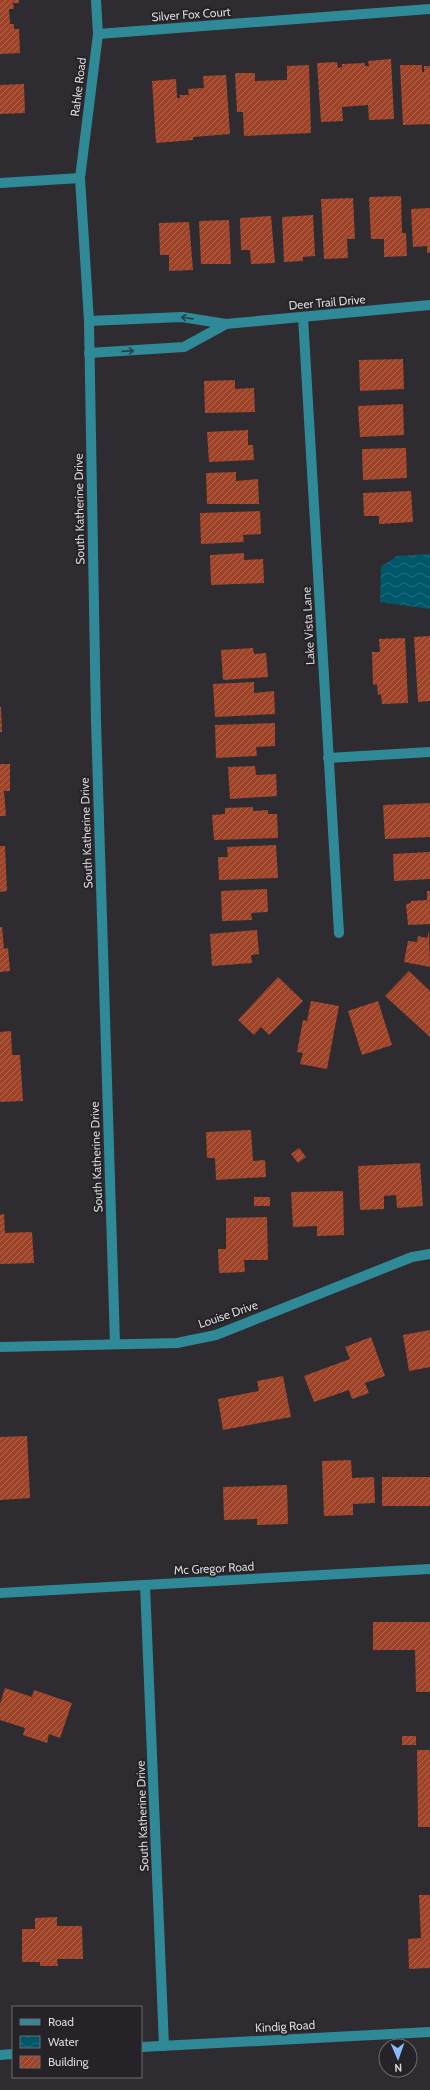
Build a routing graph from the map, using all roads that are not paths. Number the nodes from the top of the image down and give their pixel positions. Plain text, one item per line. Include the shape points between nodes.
1 (96, 0) edge
2 (430, 9) edge
3 (98, 34) junction
4 (80, 178) junction
5 (0, 183) edge
6 (430, 305) edge
7 (303, 317) junction
8 (89, 322) junction
9 (226, 324) junction
10 (89, 353) junction
11 (430, 752) edge
12 (328, 758) junction
13 (338, 933) dead end
14 (430, 1254) edge
15 (115, 1344) junction
16 (0, 1347) edge
17 (430, 1569) edge
18 (145, 1585) junction
19 (0, 1593) edge
20 (430, 2032) edge
21 (164, 2046) junction
22 (142, 2047) edge
23 (12, 2054) edge
24 (0, 2055) edge

1 - 3 street, Rahke Road
2 - 3 street, Silver Fox Court
3 - 4 street, Rahke Road
4 - 5 street
4 - 8 street, Rahke Road
6 - 7 street, Deer Trail Drive
7 - 9 street, Deer Trail Drive
7 - 12 street, Lake Vista Lane
9 -> 8 street via 182,317
8 - 10 street, South Katherine Drive
10 -> 9 street via 184,347
10 - 15 street, South Katherine Drive via 96,728
11 - 12 street
12 - 13 street, Lake Vista Lane
14 - 15 street, Louise Drive via 412,1257 216,1335 177,1343
15 - 16 street, Louise Drive
17 - 18 street, Mc Gregor Road
18 - 19 street, Mc Gregor Road
18 - 21 street, South Katherine Drive
20 - 21 street, Kindig Road
21 - 22 street, Kindig Road
23 - 24 street

